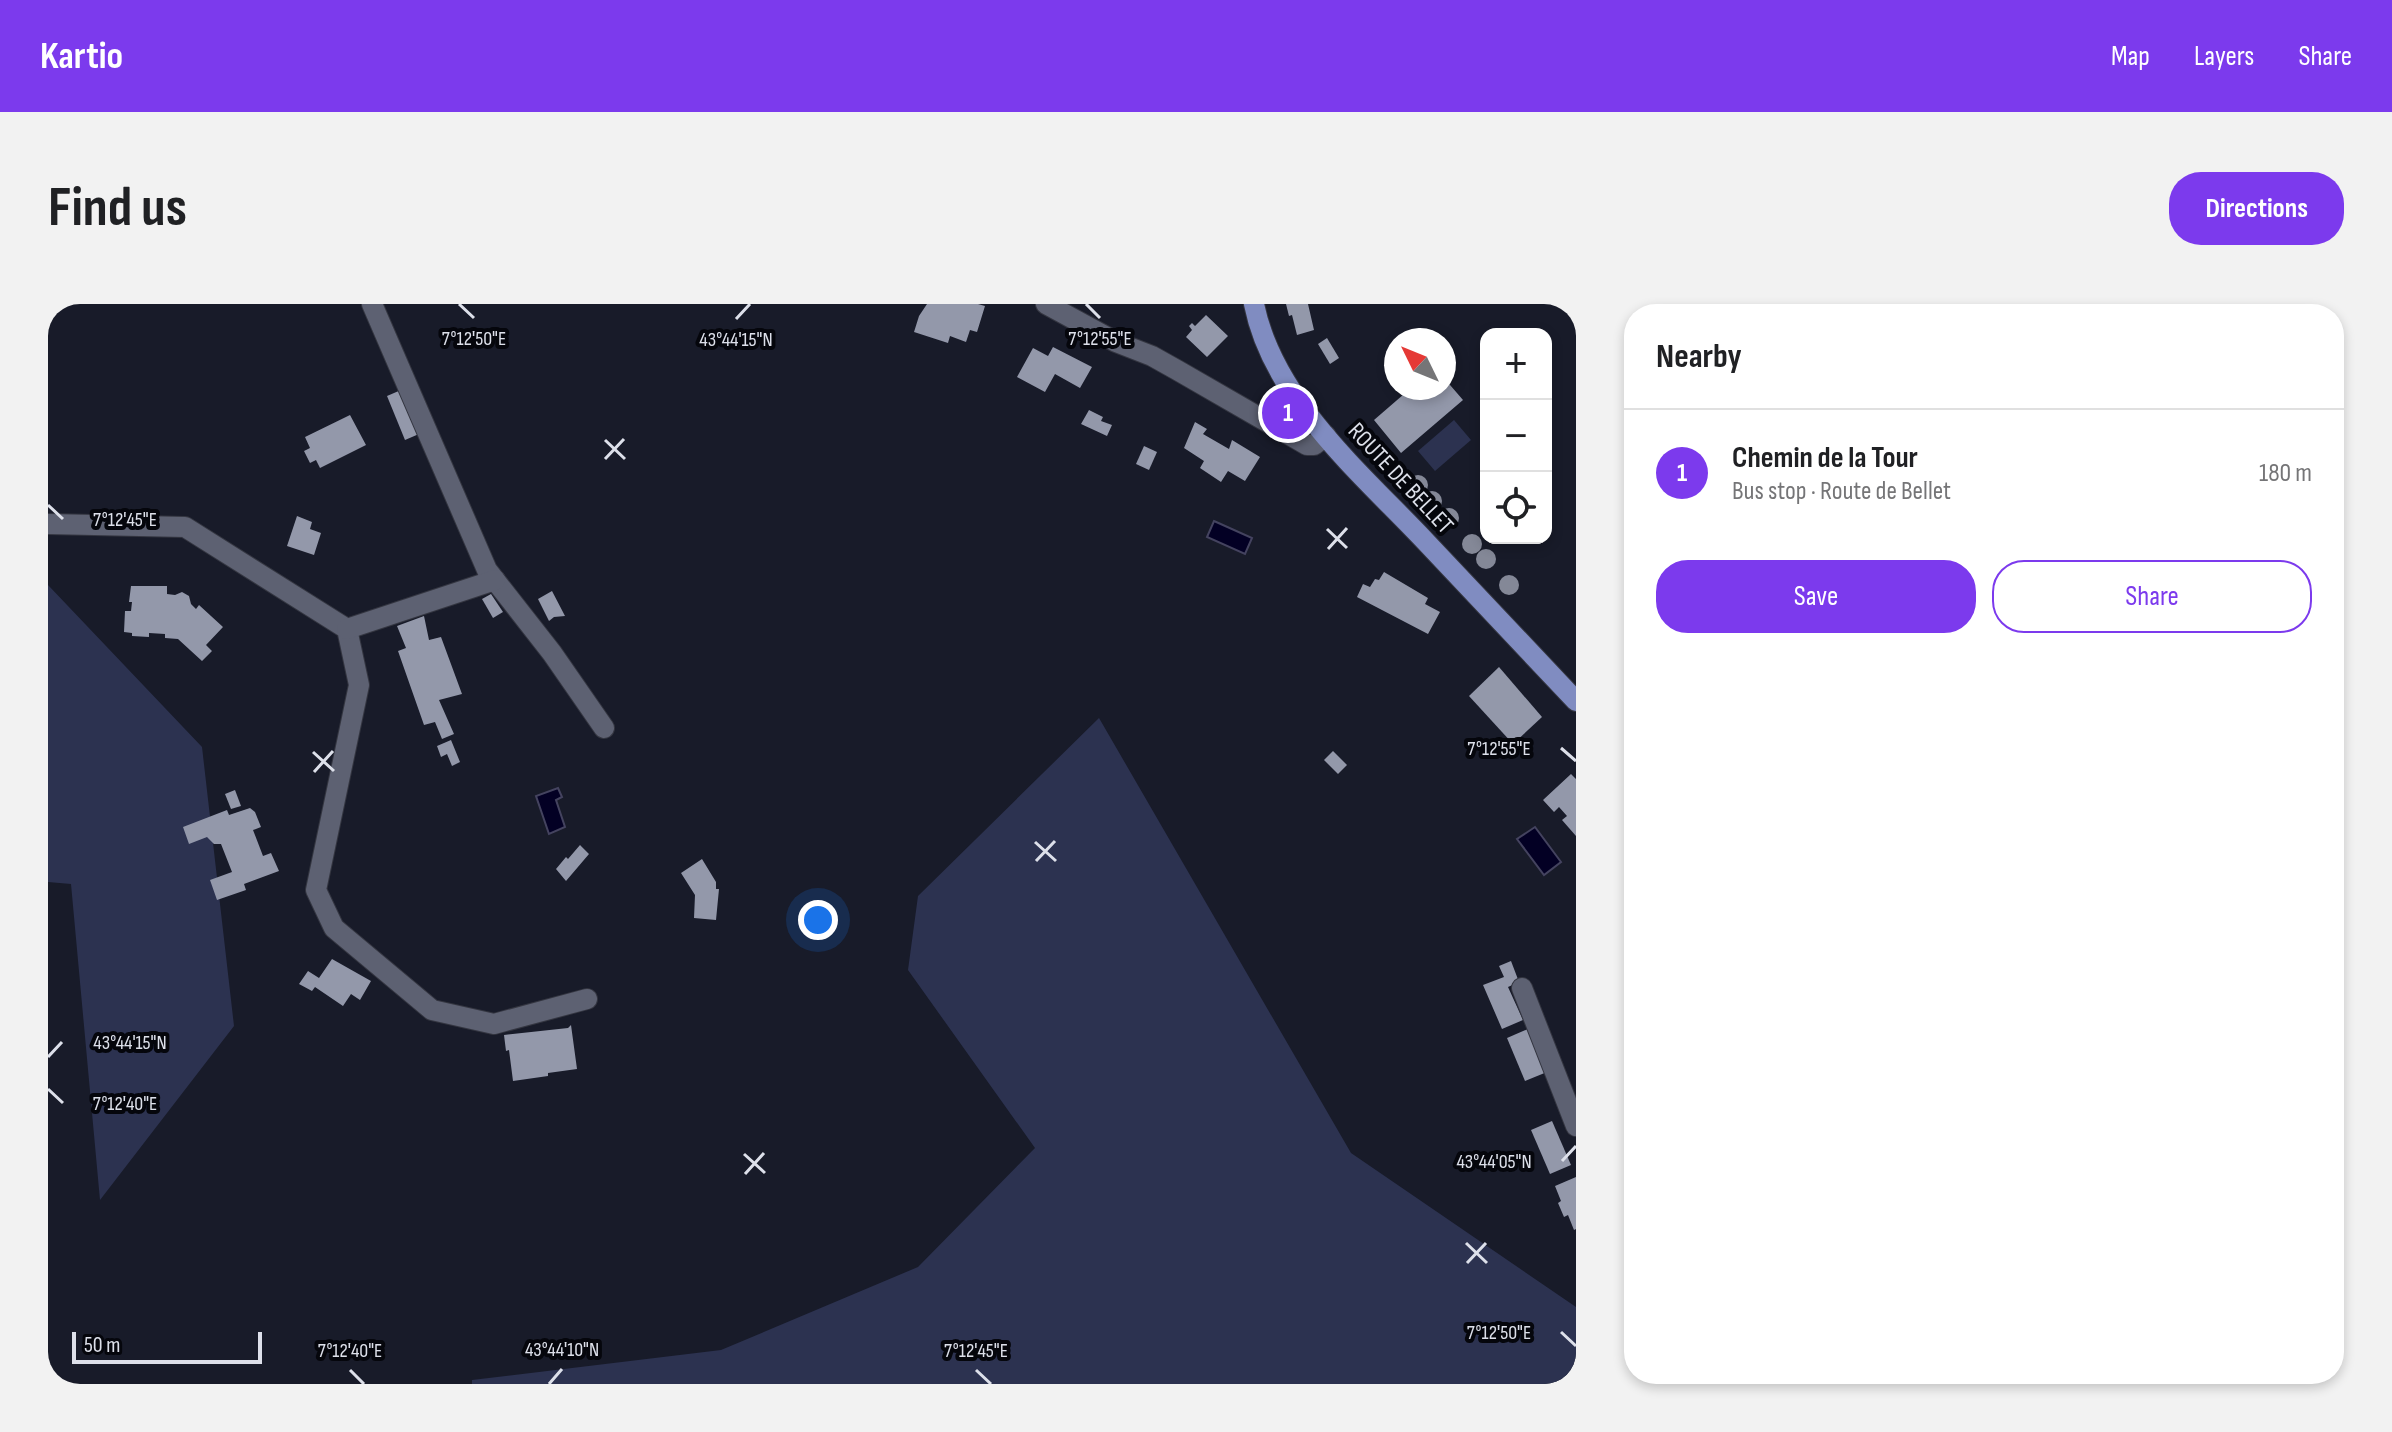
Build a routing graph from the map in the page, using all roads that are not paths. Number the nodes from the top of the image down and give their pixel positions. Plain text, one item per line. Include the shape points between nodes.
1 (372, 304) edge
2 (1046, 304) edge
3 (1254, 304) edge
4 (1326, 436) junction
5 (48, 524) edge
6 (495, 580) junction
7 (347, 629) junction
8 (1576, 701) edge
9 (604, 728) dead end
10 (1522, 988) dead end
11 (587, 999) dead end
12 (1576, 1126) edge

1 - 6 street
2 - 4 street via 1152,356 1307,445
3 - 4 main road, ROUTE DE BELLET via 1281,375
4 - 8 main road, ROUTE DE BELLET
5 - 7 street via 185,527
6 - 7 street
6 - 9 street
7 - 11 street via 359,685 316,890 334,928 432,1010 494,1024
10 - 12 street

